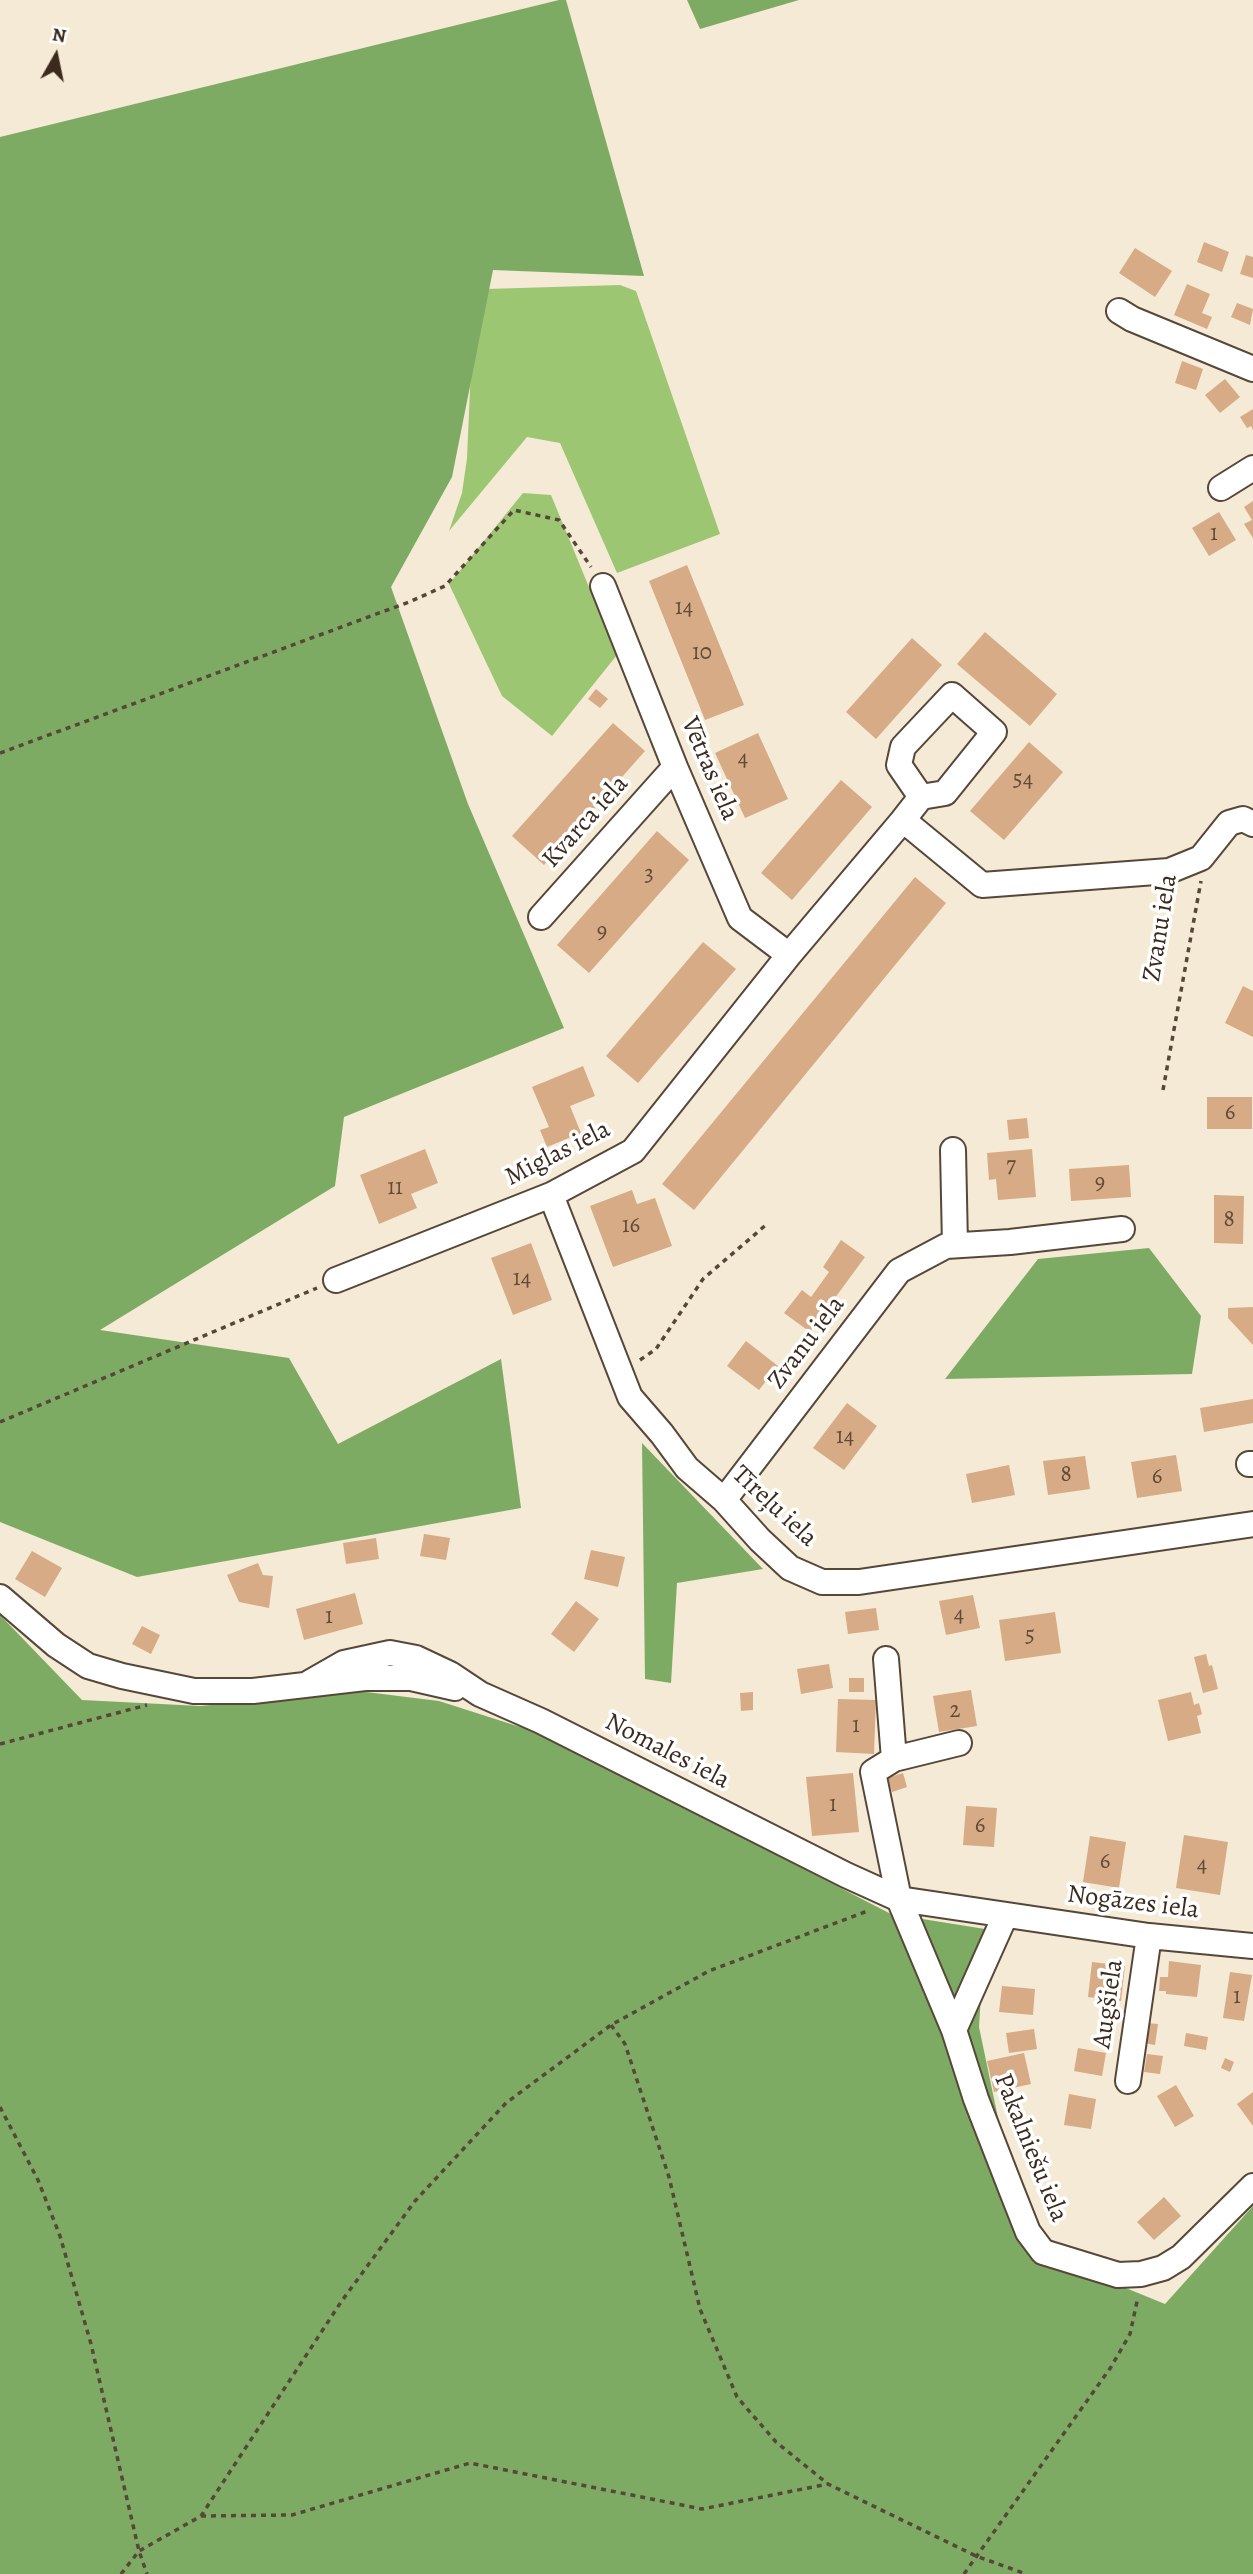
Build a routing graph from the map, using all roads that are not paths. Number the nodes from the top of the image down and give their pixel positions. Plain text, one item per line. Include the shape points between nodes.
1 (1119, 311) dead end
2 (1253, 368) edge
3 (1253, 468) edge
4 (1221, 488) dead end
5 (603, 586) road end
6 (675, 767) junction
7 (921, 797) dead end
8 (903, 820) junction
9 (1248, 822) edge
10 (541, 917) dead end
11 (789, 955) junction
12 (953, 1150) dead end
13 (551, 1195) junction
14 (1122, 1229) dead end
15 (955, 1245) junction
16 (336, 1280) road end
17 (724, 1500) junction
18 (1253, 1524) edge
19 (0, 1597) edge
20 (886, 1660) dead end
21 (959, 1743) dead end
22 (894, 1759) junction
23 (899, 1899) junction
24 (1005, 1916) junction
25 (1149, 1936) junction
26 (1253, 1946) edge
27 (954, 2030) junction
28 (1128, 2081) dead end
29 (1253, 2186) edge

1 - 2 street
3 - 4 street
5 - 6 street, Vētras iela
6 - 10 street, Kvarca iela
6 - 11 street, Vētras iela via 740,918
7 - 8 street, Miglas iela
8 - 9 street via 982,885 1169,872 1201,858 1229,823
8 - 11 street, Miglas iela
11 - 13 street, Miglas iela via 633,1151
12 - 15 street
13 - 16 street, Miglas iela
13 - 17 street, Tīreļu iela via 630,1397 687,1468
14 - 15 street, Zvanu iela
15 - 17 street, Zvanu iela via 899,1270
17 - 18 street, Tīreļu iela via 790,1568 822,1582 906,1576
19 - 23 street, Nomales iela via 88,1666 174,1687 253,1691 365,1678 411,1678 480,1694
20 - 22 street
21 - 22 street
22 - 23 street, Pakalniešu iela via 873,1772
23 - 24 street, Nomales iela
23 - 27 street, Pakalniešu iela
24 - 25 street, Nogāzes iela
24 - 27 street
25 - 26 street, Nogāzes iela
25 - 28 street, Augšiela
27 - 29 street, Pakalniešu iela via 1015,2200 1028,2232 1043,2252 1118,2275 1141,2274 1181,2257

